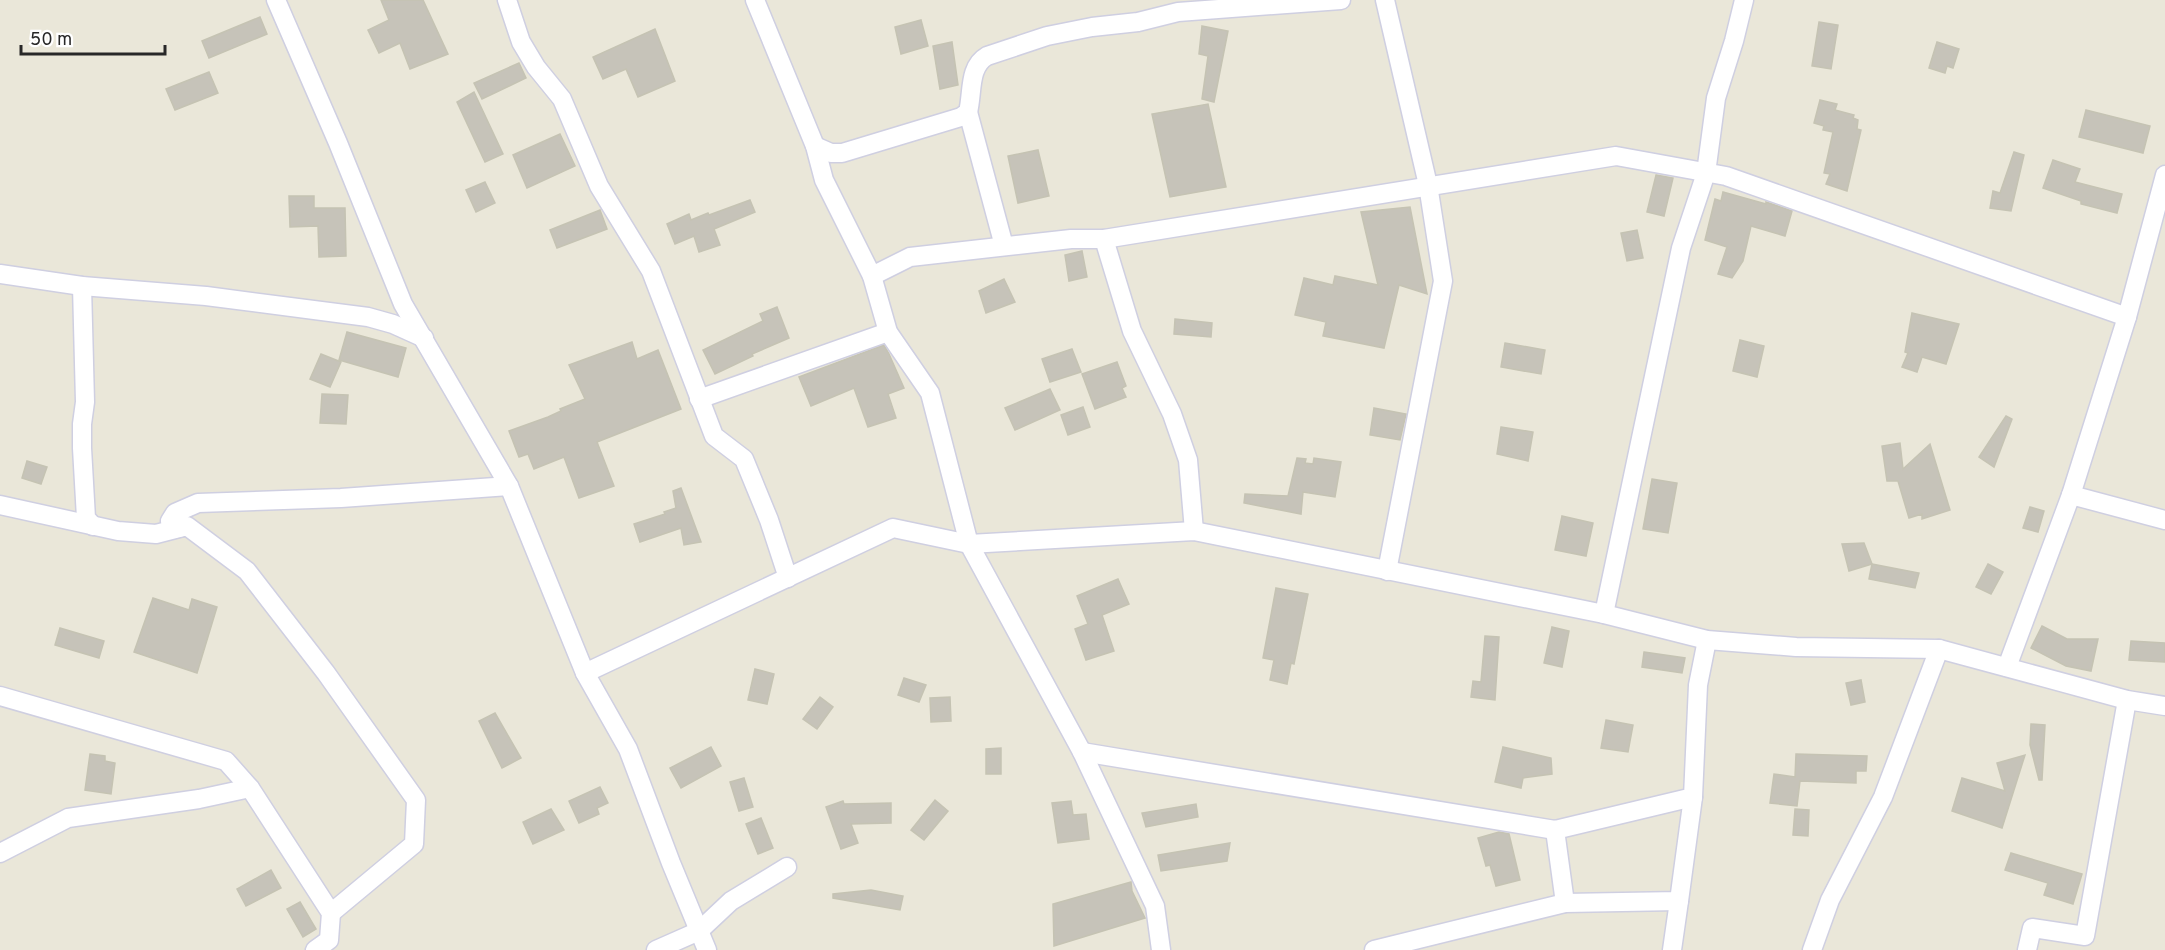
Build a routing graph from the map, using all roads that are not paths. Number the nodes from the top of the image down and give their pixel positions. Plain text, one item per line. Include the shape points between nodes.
1 (276, 0) edge
2 (507, 0) edge
3 (755, 0) edge
4 (1341, 0) edge
5 (1386, 0) edge
6 (1744, 0) edge
7 (1178, 6) edge
8 (968, 112) junction
9 (815, 146) junction
10 (1706, 174) junction
11 (2165, 175) edge
12 (1428, 185) junction
13 (1104, 239) junction
14 (1004, 246) junction
15 (0, 274) edge
16 (872, 276) junction
17 (82, 286) junction
18 (2127, 317) junction
19 (888, 332) junction
20 (424, 338) junction
21 (699, 399) junction
22 (509, 486) junction
23 (2072, 495) junction
24 (0, 505) edge
25 (2165, 520) edge
26 (93, 526) junction
27 (187, 526) junction
28 (1194, 531) junction
29 (969, 544) junction
30 (1387, 571) junction
31 (788, 578) junction
32 (1604, 614) junction
33 (1707, 640) junction
34 (1939, 649) junction
35 (2007, 667) junction
36 (585, 673) junction
37 (0, 696) edge
38 (2127, 700) junction
39 (2165, 706) edge
40 (1082, 752) junction
41 (250, 788) junction
42 (1693, 797) junction
43 (1555, 830) junction
44 (0, 853) edge
45 (787, 867) dead end
46 (1678, 901) junction
47 (1565, 903) junction
48 (331, 913) junction
49 (699, 931) junction
50 (315, 950) edge
51 (656, 950) edge
52 (707, 950) edge
53 (1161, 950) edge
54 (1374, 950) edge
55 (1672, 950) edge
56 (1812, 950) edge
57 (2027, 950) edge

1 - 20 street via 403,304
2 - 21 street via 521,42 562,99 599,186 651,271
3 - 9 street
4 - 7 street
5 - 12 street
6 - 10 street via 1716,98
7 - 8 street via 1137,22 1047,36 987,56 974,71
8 - 9 street via 842,153
8 - 14 street
9 - 16 street via 824,180
10 - 12 street via 1616,156
10 - 18 street via 1726,176
10 - 32 street via 1681,248
11 - 18 street
12 - 13 street
12 - 30 street via 1443,281
13 - 14 street
13 - 28 street via 1131,331 1172,414 1188,460
14 - 16 street via 910,257
15 - 17 street
16 - 19 street
17 - 20 street via 176,293 368,317
17 - 26 street via 86,402 82,448 86,518
18 - 23 street
19 - 21 street
19 - 29 street via 930,393
20 - 22 street
21 - 31 street via 714,436 744,459
22 - 27 street via 198,503 175,513 170,521 172,529
22 - 36 street
23 - 25 street
23 - 35 street
24 - 26 street
26 - 27 street via 156,534
27 - 48 street via 247,572 326,673 416,800 414,844
28 - 29 street
28 - 30 street
29 - 31 street via 894,528
29 - 40 street
30 - 32 street
31 - 36 street
32 - 33 street
33 - 34 street via 1796,647
33 - 42 street via 1698,685
34 - 35 street
34 - 56 street via 1883,797 1830,900
35 - 38 street
36 - 49 street via 628,749
37 - 41 street via 226,761
38 - 39 street
38 - 57 street via 2085,936 2032,928
40 - 43 street
40 - 53 street via 1155,906
41 - 44 street via 68,818
41 - 48 street
42 - 43 street
42 - 46 street
43 - 47 street
45 - 49 street via 731,901
46 - 47 street
46 - 55 street
47 - 54 street
48 - 50 street via 329,940
49 - 51 street
49 - 52 street

